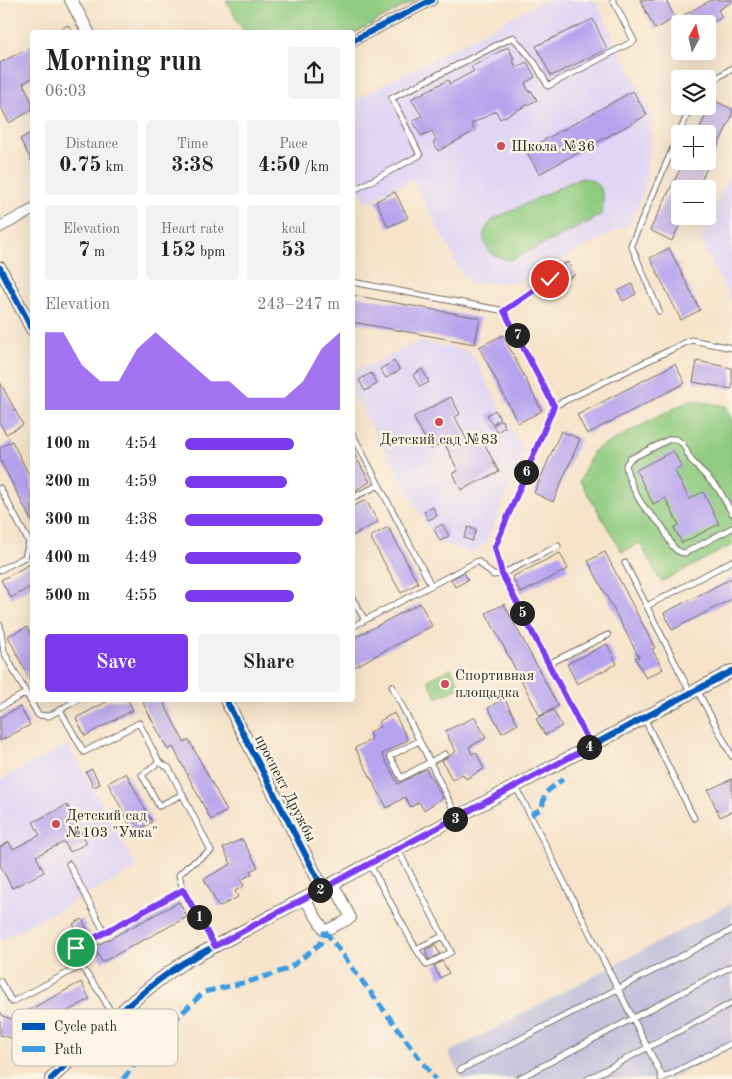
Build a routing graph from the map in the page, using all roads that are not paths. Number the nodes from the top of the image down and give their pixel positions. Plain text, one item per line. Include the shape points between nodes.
1 (71, 0) edge
2 (432, 0) edge
3 (614, 0) edge
4 (87, 30) edge
5 (355, 39) edge
6 (732, 68) edge
7 (716, 79) edge
8 (686, 115) edge
9 (355, 188) edge
10 (30, 211) edge
11 (0, 227) edge
12 (0, 268) edge
13 (550, 279) dead end
14 (355, 283) edge
15 (504, 311) junction
16 (659, 311) dead end
17 (30, 324) edge
18 (732, 348) edge
19 (554, 406) junction
20 (355, 439) edge
21 (379, 484) junction
22 (0, 488) edge
23 (355, 496) edge
24 (732, 514) edge
25 (732, 528) edge
26 (558, 546) dead end
27 (732, 561) edge
28 (625, 563) dead end
29 (0, 570) edge
30 (502, 574) junction
31 (431, 585) junction
32 (355, 603) edge
33 (647, 606) junction
34 (365, 620) junction
35 (0, 625) edge
36 (355, 625) edge
37 (608, 635) dead end
38 (2, 653) edge
39 (548, 664) junction
40 (732, 671) edge
41 (392, 686) dead end
42 (694, 691) junction
43 (26, 693) junction
44 (30, 700) edge
45 (31, 702) edge
46 (74, 702) edge
47 (227, 702) edge
48 (0, 707) edge
49 (60, 710) junction
50 (644, 718) junction
51 (419, 741) junction
52 (591, 746) junction
53 (445, 754) dead end
54 (732, 756) edge
55 (159, 762) junction
56 (430, 762) junction
57 (516, 787) junction
58 (183, 794) junction
59 (457, 818) junction
60 (694, 818) dead end
61 (398, 850) junction
62 (69, 864) dead end
63 (370, 865) junction
64 (328, 886) junction
65 (183, 890) junction
66 (304, 898) junction
67 (732, 930) edge
68 (105, 933) junction
69 (443, 936) junction
70 (215, 946) junction
71 (416, 949) junction
72 (81, 966) junction
73 (732, 966) edge
74 (0, 981) edge
75 (618, 989) junction
76 (732, 1003) edge
77 (109, 1009) edge
78 (125, 1009) edge
79 (633, 1018) junction
80 (732, 1043) edge
81 (647, 1048) junction
82 (64, 1066) edge
83 (460, 1070) dead end
84 (662, 1078) edge
85 (51, 1079) edge
86 (518, 1079) edge
87 (588, 1079) edge

1 - 4 street
2 - 5 street
3 - 9 lane via 634,41 548,86 535,63 513,38 392,98 420,156
6 - 7 lane
8 - 16 lane via 631,245
10 - 11 street
12 - 17 street
13 - 15 lane
14 - 15 lane
15 - 19 lane
18 - 19 lane via 691,340
19 - 30 lane via 495,547
20 - 21 lane
21 - 23 lane
21 - 31 lane
22 - 29 lane via 29,542 25,557
24 - 25 lane via 719,490 676,439 630,459 626,465 626,473 643,506 662,526 674,549 679,552 685,553
26 - 30 lane
27 - 33 lane
28 - 33 lane
30 - 31 lane via 493,575 478,560
30 - 39 lane
31 - 34 lane
32 - 34 lane
33 - 42 lane
34 - 36 lane
35 - 38 lane
37 - 39 lane
38 - 43 lane
39 - 52 lane
40 - 42 street
41 - 51 lane
42 - 50 street
42 - 54 lane
43 - 44 lane
43 - 48 lane
45 - 49 lane via 38,715 49,716
46 - 49 lane
47 - 64 street, проспект Дружбы
49 - 55 lane via 84,752 139,723
50 - 52 street
50 - 60 lane
51 - 56 lane
51 - 56 lane via 390,756 401,778
52 - 57 street
53 - 56 lane
55 - 58 lane via 169,768
55 - 58 lane via 142,775 159,806
56 - 59 lane
57 - 59 street
57 - 75 lane
58 - 65 lane via 211,852 180,875
59 - 61 street
61 - 63 street
61 - 69 lane
62 - 68 lane
63 - 64 street
63 - 71 lane
64 - 66 street
64 - 66 street via 351,918 325,931
65 - 68 lane
65 - 70 lane
66 - 70 street
67 - 75 lane
68 - 72 lane via 76,948
69 - 71 lane
69 - 71 lane via 451,952 427,965
70 - 78 street via 160,979
72 - 74 lane via 12,1002
72 - 77 lane
73 - 79 lane
75 - 79 lane
75 - 83 lane
76 - 81 lane
79 - 81 lane
79 - 86 lane
80 - 84 lane
81 - 84 lane
81 - 87 lane
82 - 85 street

